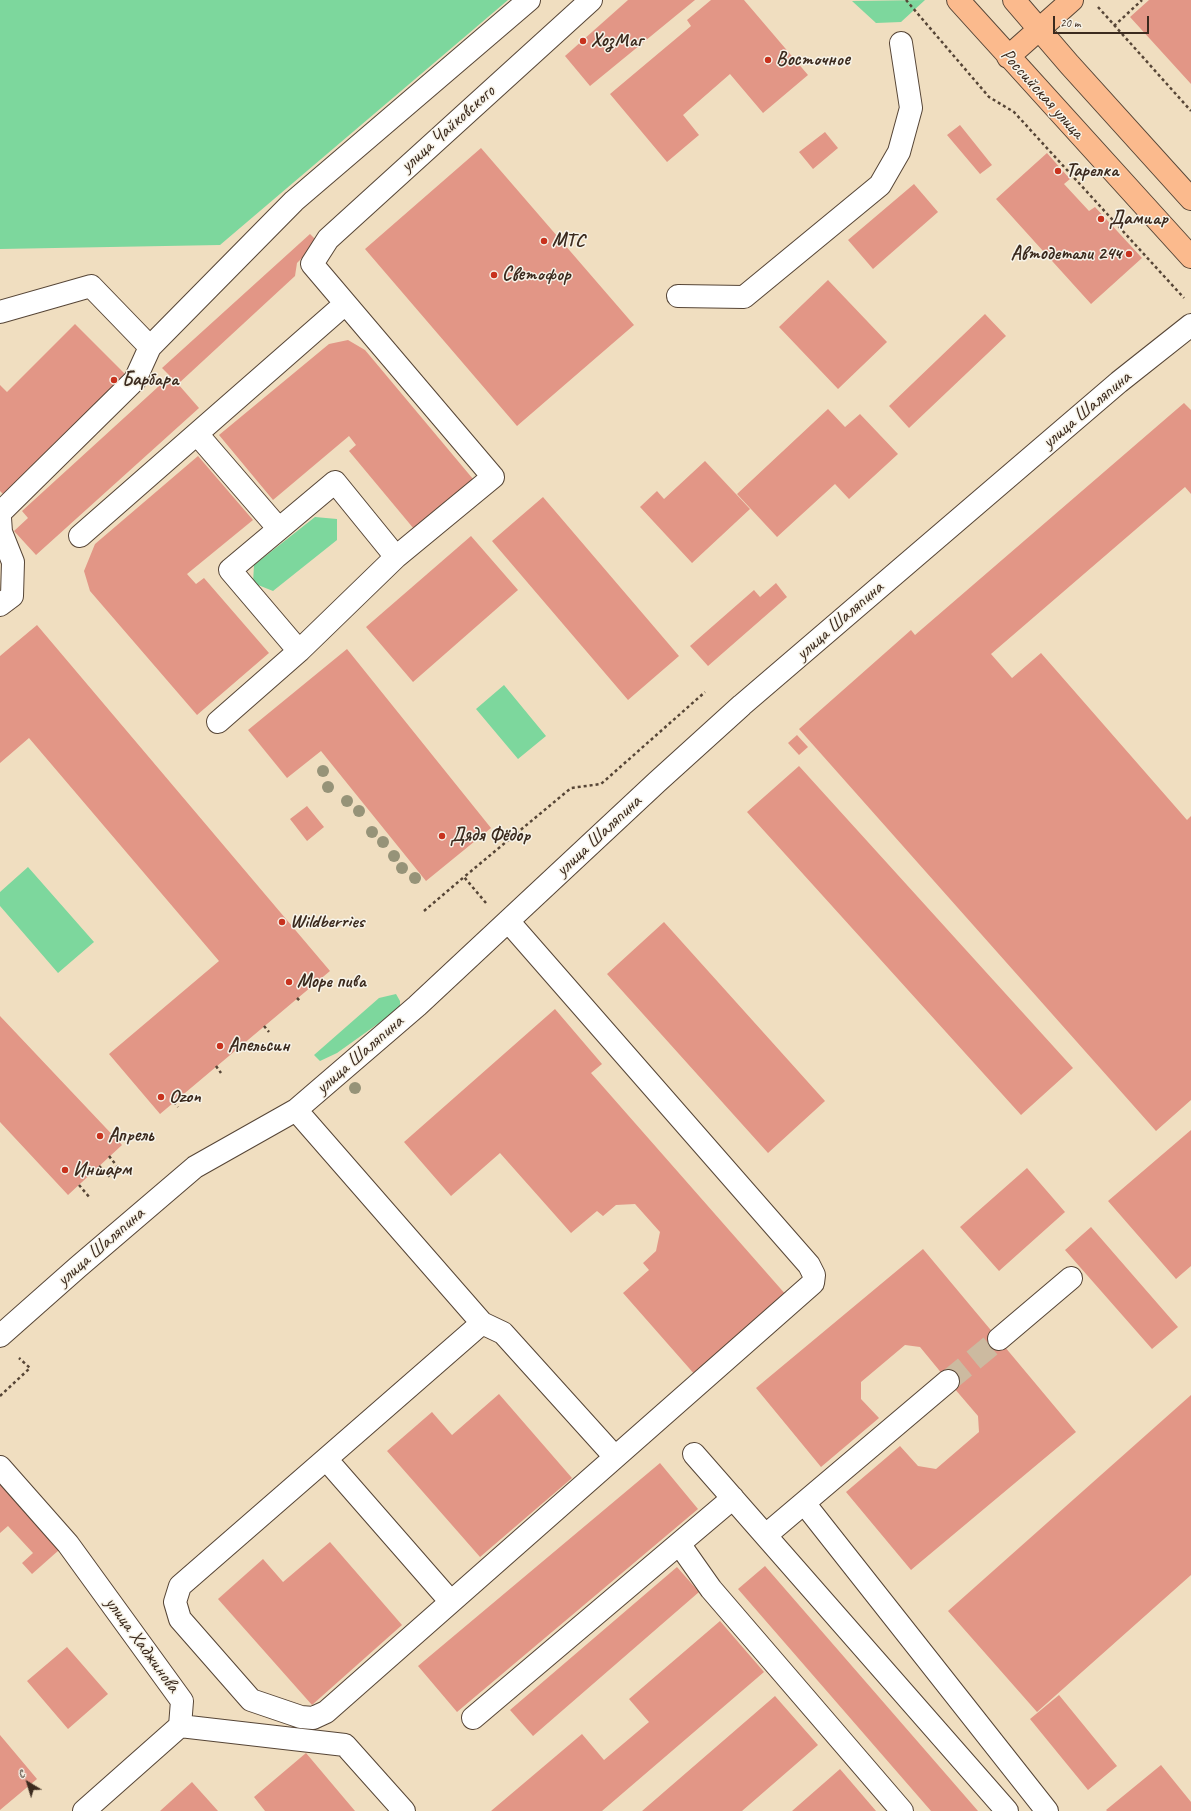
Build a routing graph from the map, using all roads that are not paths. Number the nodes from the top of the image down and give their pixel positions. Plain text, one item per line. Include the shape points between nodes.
1 (528, 0) edge
2 (591, 0) edge
3 (958, 0) edge
4 (1014, 0) edge
5 (1072, 0) edge
6 (1040, 29) junction
7 (901, 43) dead end
8 (1008, 57) junction
9 (1191, 199) edge
10 (1191, 257) edge
11 (678, 296) dead end
12 (345, 304) junction
13 (0, 312) edge
14 (1191, 325) edge
15 (150, 347) junction
16 (198, 434) junction
17 (0, 513) edge
18 (0, 518) edge
19 (278, 529) junction
20 (80, 536) dead end
21 (396, 557) junction
22 (6, 600) edge
23 (298, 651) junction
24 (218, 722) dead end
25 (508, 921) junction
26 (296, 1110) junction
27 (1071, 1278) dead end
28 (482, 1323) junction
29 (0, 1336) edge
30 (999, 1338) tunnel mouth
31 (948, 1381) tunnel mouth
32 (694, 1454) dead end
33 (615, 1457) junction
34 (326, 1458) junction
35 (0, 1467) edge
36 (733, 1498) junction
37 (804, 1503) junction
38 (766, 1536) junction
39 (680, 1545) junction
40 (451, 1602) junction
41 (472, 1718) dead end
42 (180, 1726) junction
43 (84, 1811) edge
44 (404, 1811) edge
45 (902, 1811) edge
46 (1007, 1811) edge
47 (1047, 1811) edge

1 - 15 street via 294,201
2 - 12 street, улица Чайковского via 328,239 312,264
3 - 8 main road, Российская улица
4 - 6 main road, Российская улица
5 - 6 main road
6 - 8 main road
6 - 9 main road, Российская улица
7 - 11 street via 910,108 899,152 880,185 744,297
8 - 10 main road, Российская улица
12 - 16 street
12 - 21 street via 493,477
13 - 15 street via 91,286
14 - 25 street, улица Шаляпина via 1119,382 742,705
15 - 17 street via 135,380
16 - 19 street
16 - 20 street
18 - 22 street via 1,532 13,562
19 - 21 street via 335,482
19 - 23 street via 230,570
21 - 23 street
23 - 24 street
25 - 26 street, улица Шаляпина via 416,1006
25 - 33 street via 809,1265 814,1275 813,1283 806,1290
26 - 28 street
26 - 29 street, улица Шаляпина via 195,1167
27 - 30 street
28 - 33 street via 503,1333
28 - 34 street
31 - 37 street
32 - 36 street
33 - 40 street
34 - 40 street
34 - 40 street via 180,1586 175,1602 180,1619 185,1625 251,1700 301,1717 313,1718 326,1712
35 - 42 street, улица Хаджинова via 68,1544 182,1701
36 - 38 street
36 - 39 street
37 - 38 street
37 - 47 street
38 - 46 street
39 - 41 street
39 - 45 street via 711,1589
42 - 43 street
42 - 44 street via 345,1745

